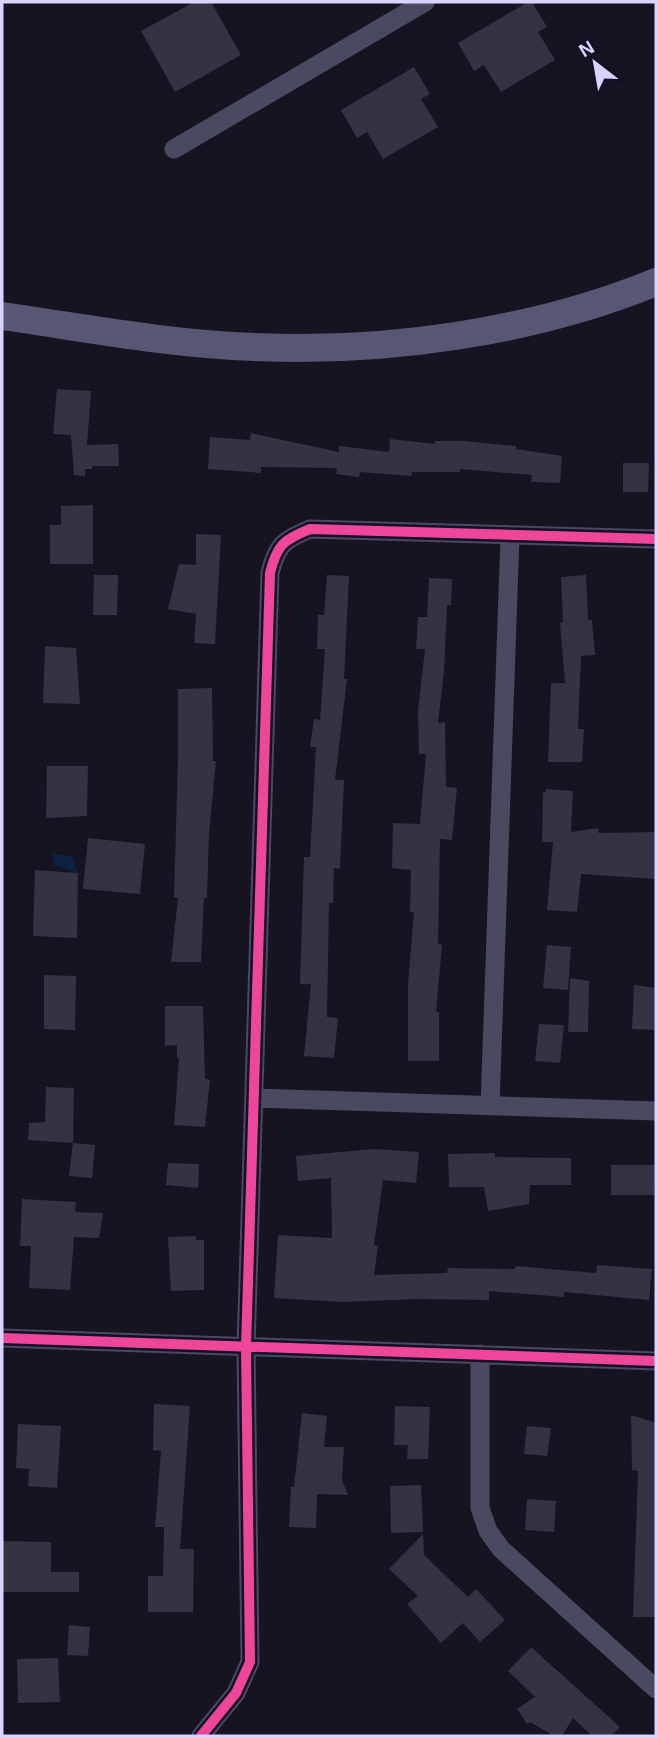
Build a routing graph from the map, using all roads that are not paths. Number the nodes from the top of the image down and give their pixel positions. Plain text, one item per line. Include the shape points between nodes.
1 (425, 2) edge
2 (174, 149) dead end
3 (656, 282) edge
4 (2, 316) edge
5 (510, 536) junction
6 (656, 540) edge
7 (255, 1098) junction
8 (490, 1106) junction
9 (656, 1111) edge
10 (2, 1338) edge
11 (246, 1347) junction
12 (480, 1354) junction
13 (656, 1361) edge
14 (656, 1689) edge
15 (201, 1736) edge

1 - 2 street
3 - 4 main road via 548,318 430,340 331,348 179,340
5 - 6 street
5 - 7 street via 310,529 288,538 275,552 270,573
5 - 8 street
7 - 8 street
7 - 11 street
8 - 9 street
10 - 11 street
11 - 12 street
11 - 15 street via 250,1662 236,1693
12 - 13 street
12 - 14 street via 480,1508 488,1531 501,1549

